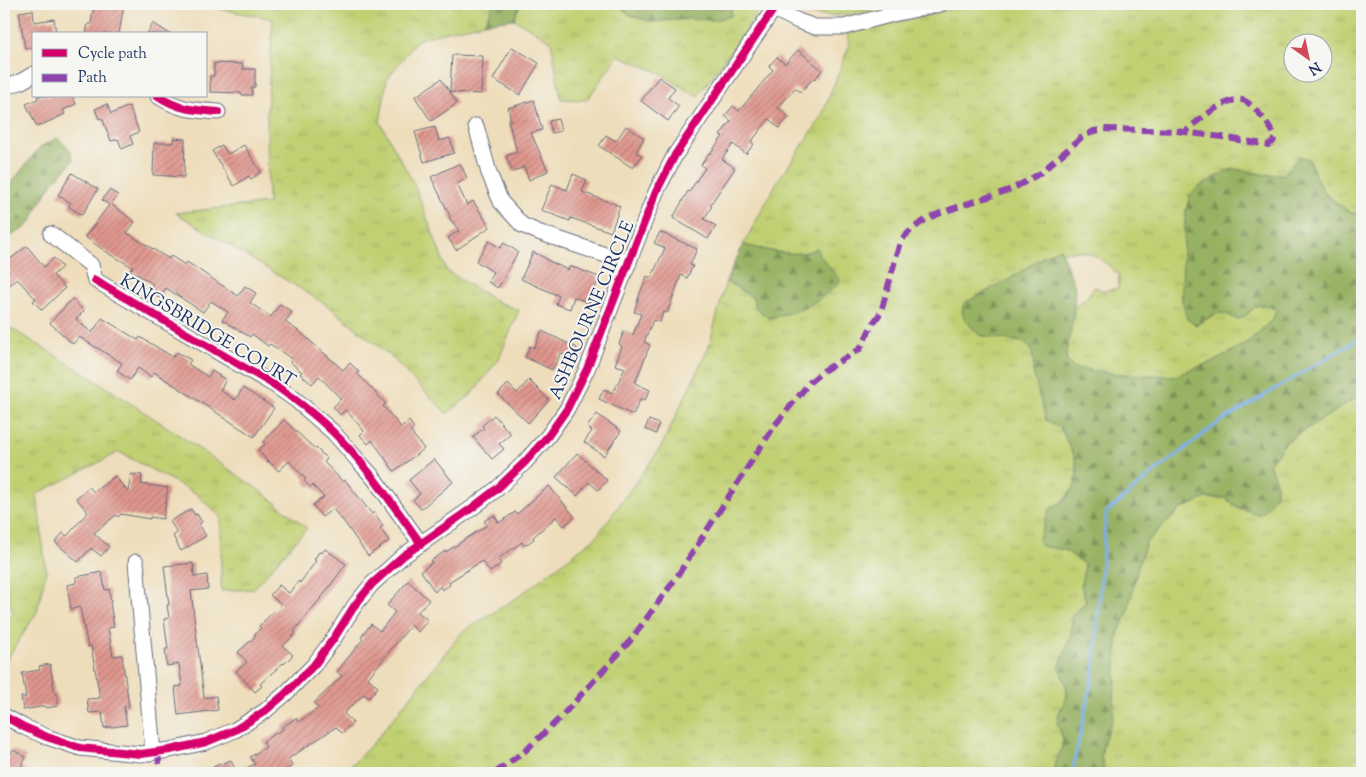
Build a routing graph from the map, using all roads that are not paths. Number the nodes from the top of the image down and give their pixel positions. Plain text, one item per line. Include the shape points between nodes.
1 (940, 4) edge
2 (776, 6) edge
3 (32, 75) edge
4 (4, 88) edge
5 (161, 98) edge
6 (218, 112) dead end
7 (476, 126) dead end
8 (51, 234) dead end
9 (629, 263) junction
10 (421, 544) junction
11 (136, 562) dead end
12 (4, 716) edge
13 (153, 752) junction

1 - 2 street via 844,27 815,27 798,21
2 - 9 street, ASHBOURNE CIRCLE via 675,155 656,192
3 - 4 street
5 - 6 street via 183,109
7 - 9 street via 500,202 522,225
8 - 10 street, KINGSBRIDGE COURT via 91,265 95,280 296,400 356,457
9 - 10 street, ASHBOURNE CIRCLE via 587,369 567,409 548,436 498,488
10 - 13 street, ASHBOURNE CIRCLE via 372,584 314,666 265,711 206,742
11 - 13 street
12 - 13 street, ASHBOURNE CIRCLE via 47,737 80,748 141,754

